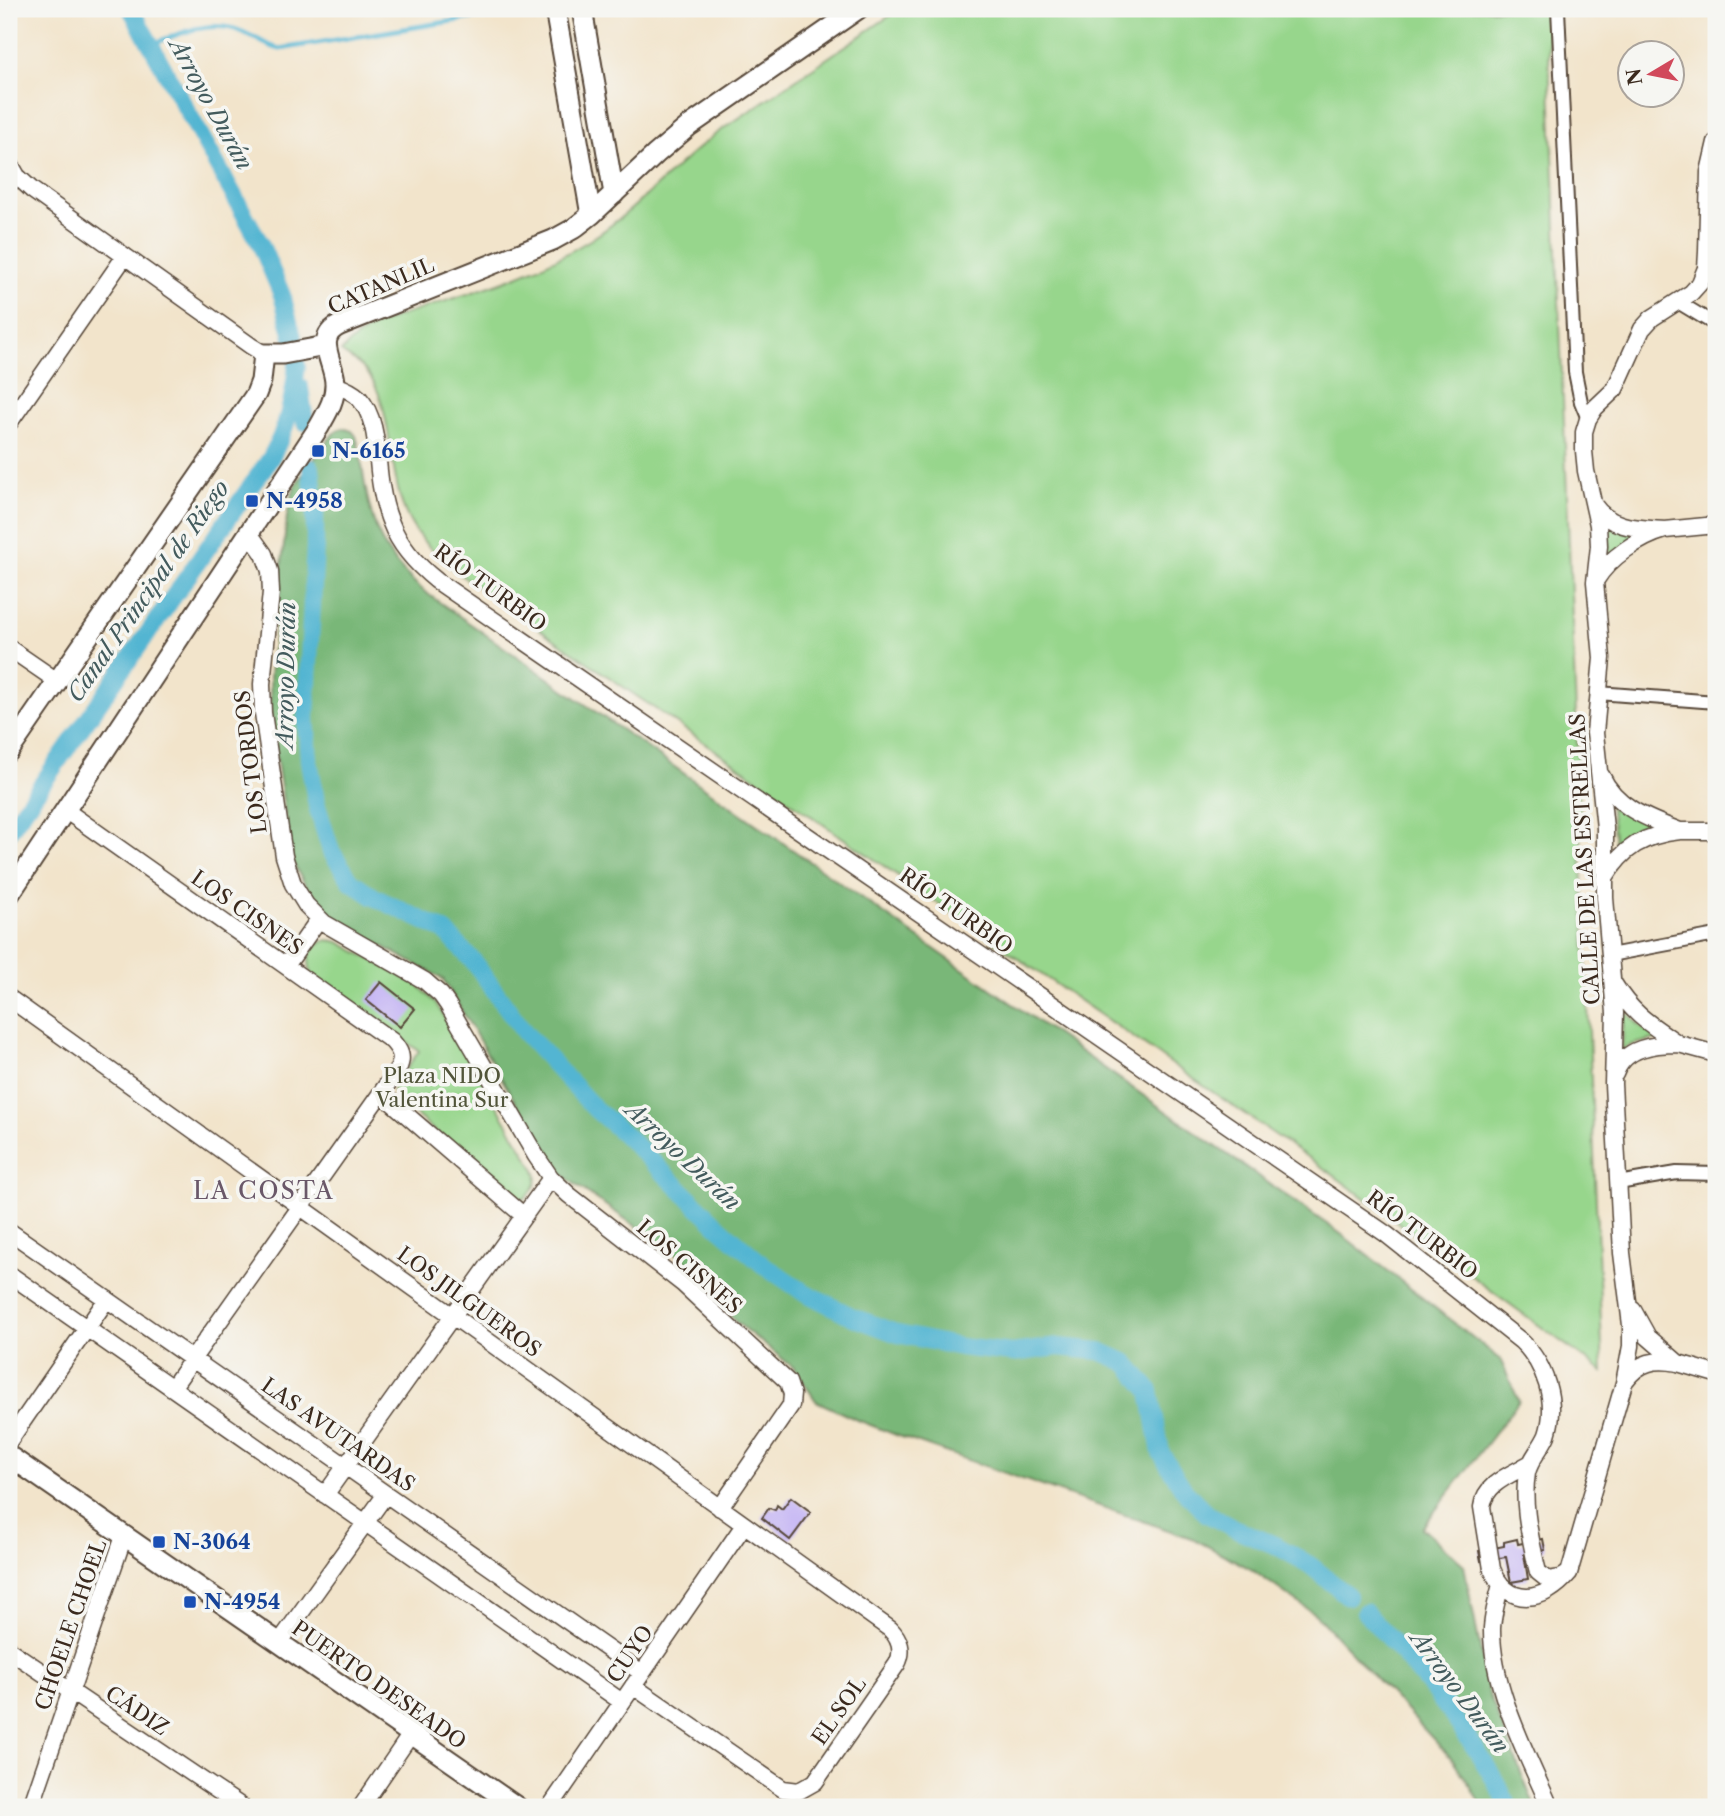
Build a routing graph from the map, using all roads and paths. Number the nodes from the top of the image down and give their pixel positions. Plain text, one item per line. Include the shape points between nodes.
1 (558, 9) edge
2 (582, 9) edge
3 (858, 9) edge
4 (1558, 9) edge
5 (1716, 142) edge
6 (9, 162) edge
7 (614, 194) junction
8 (592, 215) junction
9 (125, 256) junction
10 (1678, 302) junction
11 (1716, 325) edge
12 (326, 346) junction
13 (264, 354) junction
14 (335, 385) junction
15 (10, 418) edge
16 (1588, 419) junction
17 (1594, 505) junction
18 (1716, 525) edge
19 (1665, 530) junction
20 (249, 533) junction
21 (1595, 582) junction
22 (9, 648) edge
23 (57, 681) junction
24 (1598, 693) junction
25 (1716, 702) edge
26 (9, 751) edge
27 (1598, 765) junction
28 (65, 810) junction
29 (1680, 831) junction
30 (1716, 831) edge
31 (1604, 879) junction
32 (9, 895) edge
33 (319, 919) junction
34 (1716, 935) edge
35 (1610, 955) junction
36 (286, 966) junction
37 (1612, 982) junction
38 (9, 998) edge
39 (1679, 1044) junction
40 (1716, 1054) edge
41 (1613, 1084) junction
42 (381, 1093) junction
43 (1716, 1174) edge
44 (551, 1178) junction
45 (1618, 1183) junction
46 (300, 1207) junction
47 (524, 1216) junction
48 (9, 1231) edge
49 (9, 1275) edge
50 (1625, 1290) junction
51 (107, 1300) junction
52 (452, 1316) junction
53 (87, 1329) junction
54 (193, 1359) junction
55 (1678, 1363) junction
56 (1716, 1374) edge
57 (1623, 1383) junction
58 (172, 1388) junction
59 (9, 1441) edge
60 (9, 1456) edge
61 (1529, 1464) junction
62 (346, 1466) junction
63 (386, 1494) junction
64 (325, 1495) junction
65 (720, 1508) junction
66 (365, 1523) junction
67 (744, 1525) junction
68 (124, 1536) junction
69 (1569, 1573) junction
70 (1501, 1586) junction
71 (279, 1643) junction
72 (900, 1645) joint
73 (9, 1650) edge
74 (638, 1680) junction
75 (71, 1692) junction
76 (622, 1702) junction
77 (411, 1734) junction
78 (799, 1791) joint
79 (31, 1807) edge
80 (242, 1807) edge
81 (361, 1807) edge
82 (517, 1807) edge
83 (550, 1807) edge
84 (1550, 1807) edge

1 - 8 street
2 - 7 street
3 - 7 street, CATANLIL via 689,127
4 - 16 street via 1575,372
5 - 10 street via 1709,172 1706,268 1700,283
6 - 9 street via 24,183
7 - 8 street, CATANLIL
8 - 12 street, CATANLIL via 554,240 335,327 327,335
9 - 13 street
9 - 15 street
10 - 11 street
10 - 16 street via 1642,329 1615,389
12 - 13 street
12 - 14 street, CATANLIL
13 - 23 street via 256,394
14 - 20 street via 319,427
14 - 61 street, RÍO TURBIO via 352,392 364,406 391,523 408,554 429,575 1386,1234 1521,1340 1543,1370 1551,1411 1546,1435
16 - 17 street, CALLE DE LAS ESTRELLAS via 1584,451
17 - 19 street via 1619,524
17 - 21 street, CALLE DE LAS ESTRELLAS via 1599,546
18 - 19 street
19 - 21 street via 1606,565
20 - 28 street
20 - 33 street, LOS TORDOS via 270,571 261,684 284,856 293,884
21 - 24 street, CALLE DE LAS ESTRELLAS via 1602,641
22 - 23 street
23 - 26 street
24 - 25 street
24 - 27 street, CALLE DE LAS ESTRELLAS
27 - 29 street via 1609,789 1627,806
27 - 31 street, CALLE DE LAS ESTRELLAS via 1605,828
28 - 32 street
28 - 36 street, LOS CISNES
29 - 30 street
29 - 31 street via 1639,842 1619,857
31 - 35 street, CALLE DE LAS ESTRELLAS
33 - 36 street
33 - 44 street, LOS TORDOS via 441,995
34 - 35 street
35 - 37 street, CALLE DE LAS ESTRELLAS
36 - 42 street, LOS CISNES via 392,1041 401,1060
37 - 39 street via 1638,1016
37 - 41 street, CALLE DE LAS ESTRELLAS
38 - 46 street, LOS JILGUEROS
39 - 40 street
39 - 41 street via 1636,1050 1619,1064
41 - 45 street, CALLE DE LAS ESTRELLAS
42 - 46 street
42 - 47 street
43 - 45 street via 1677,1174
44 - 47 street
44 - 65 street, LOS CISNES via 683,1284 788,1382 792,1394 788,1410
45 - 50 street, CALLE DE LAS ESTRELLAS
46 - 52 street, LOS JILGUEROS
46 - 54 street
47 - 52 street
48 - 51 street, LAS AVUTARDAS
49 - 53 street
50 - 55 street via 1648,1337
50 - 57 street, CALLE DE LAS ESTRELLAS via 1631,1346
51 - 53 street
51 - 54 street, LAS AVUTARDAS
52 - 62 street
52 - 65 street, LOS JILGUEROS
53 - 58 street
53 - 59 street
54 - 58 street
54 - 62 street, LAS AVUTARDAS
55 - 56 street
55 - 57 street via 1641,1364
57 - 69 street, CALLE DE LAS ESTRELLAS
58 - 64 street
60 - 68 street, PUERTO DESEADO
61 - 69 street via 1526,1512 1538,1572 1554,1581
61 - 70 street via 1491,1487 1483,1498 1492,1569
62 - 63 street, LAS AVUTARDAS
62 - 64 street
63 - 66 street
63 - 74 street, LAS AVUTARDAS
64 - 66 street
65 - 67 street, LOS JILGUEROS
66 - 71 street
66 - 76 street
67 - 72 street, LOS JILGUEROS via 890,1629
67 - 74 street, CUYO
68 - 71 street, PUERTO DESEADO
68 - 75 street, CHOELE CHOEL
69 - 70 street via 1540,1595 1518,1596
70 - 84 street via 1492,1626 1499,1675
71 - 77 street, PUERTO DESEADO
72 - 78 street, EL SOL via 897,1664 814,1782
73 - 75 street, CÁDIZ
74 - 76 street, CUYO
74 - 78 street, LAS AVUTARDAS via 783,1789
75 - 79 street, CHOELE CHOEL
75 - 80 street, CÁDIZ
76 - 83 street, CUYO
77 - 81 street
77 - 82 street, PUERTO DESEADO

